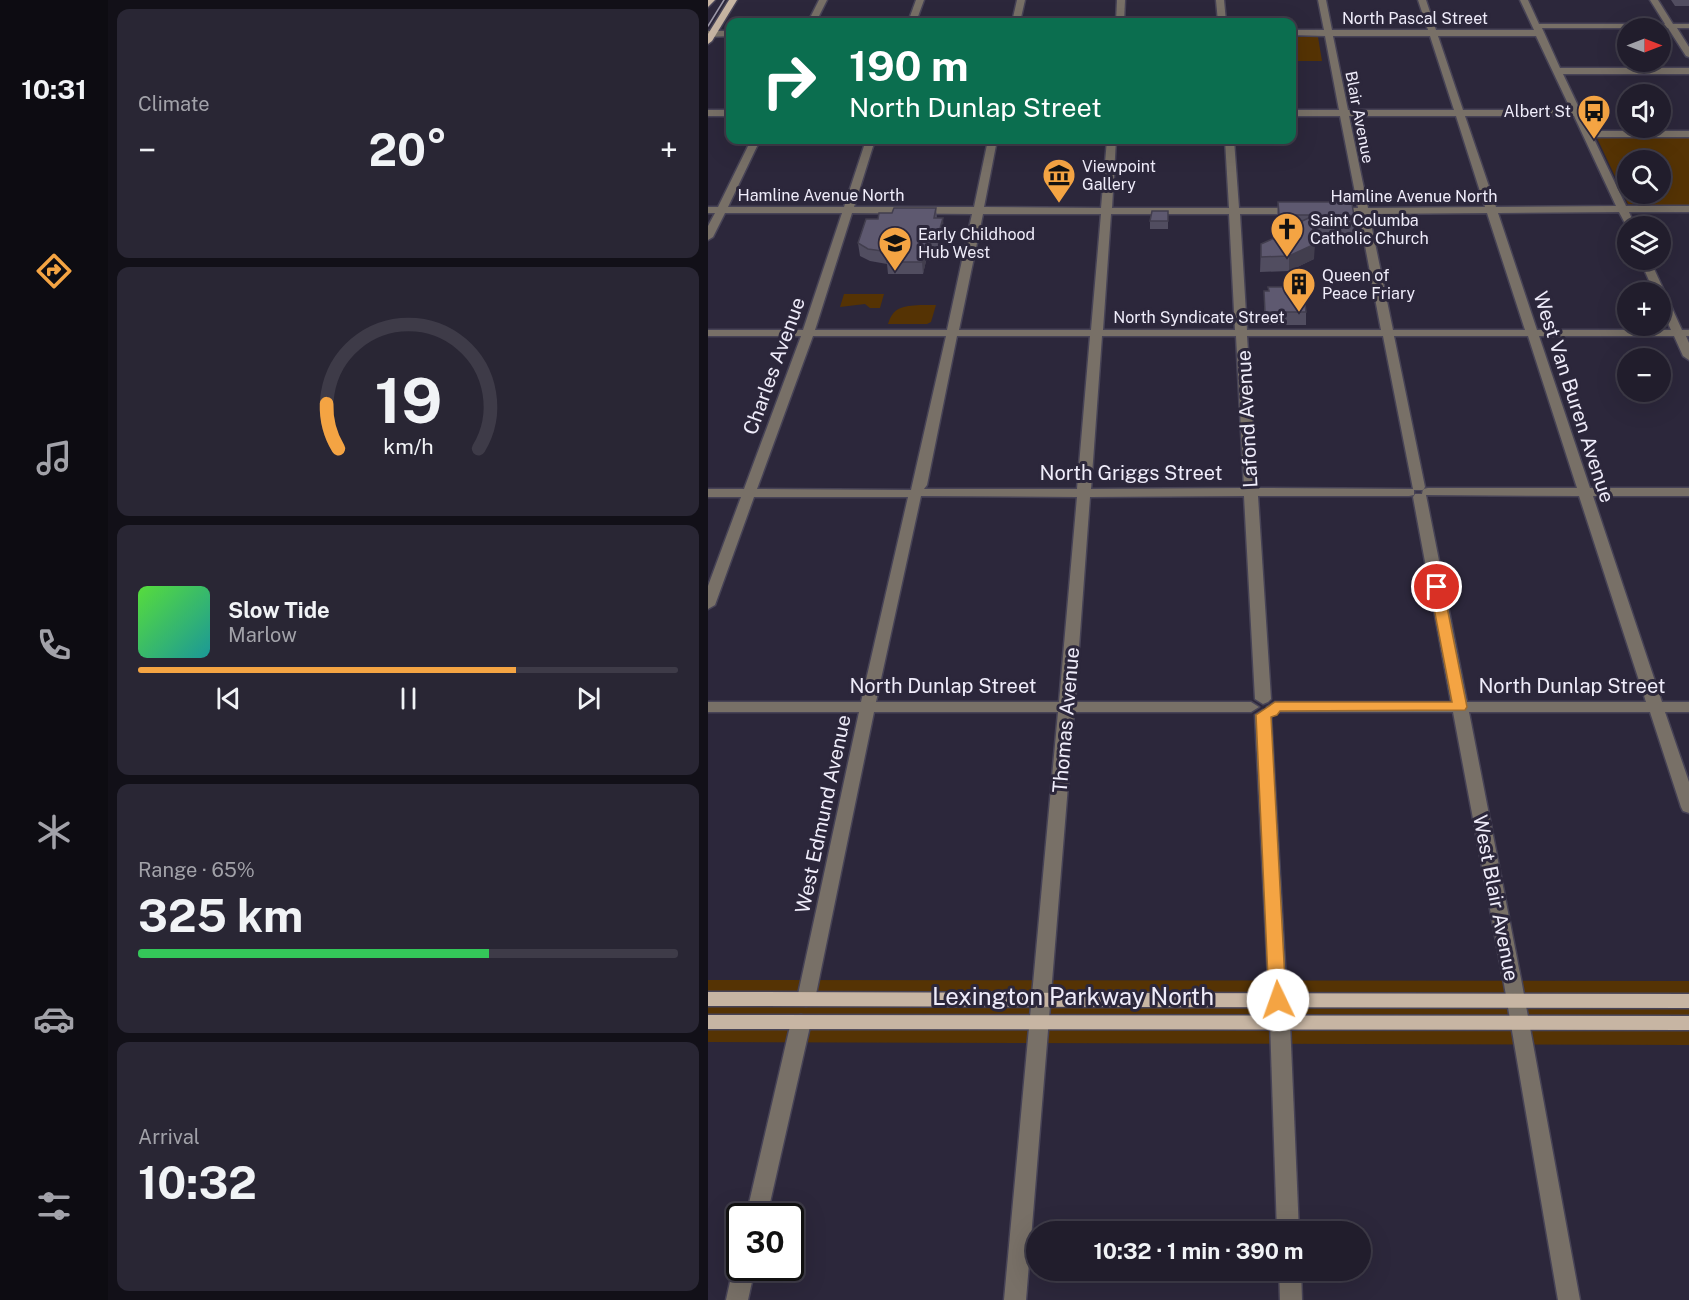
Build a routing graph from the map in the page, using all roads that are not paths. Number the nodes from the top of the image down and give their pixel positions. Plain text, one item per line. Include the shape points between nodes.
1 (711, 0) edge
2 (734, 0) edge
3 (823, 0) edge
4 (920, 0) edge
5 (1021, 0) edge
6 (1121, 0) edge
7 (1220, 0) edge
8 (1322, 0) edge
9 (1422, 0) edge
10 (1524, 0) edge
11 (1654, 0) edge
12 (708, 5) edge
13 (814, 18) edge
14 (913, 18) edge
15 (1017, 18) edge
16 (1120, 18) edge
17 (1222, 18) edge
18 (1666, 18) edge
19 (1671, 26) joint
20 (1689, 26) edge
21 (1617, 27) edge
22 (1538, 29) junction
23 (1296, 33) edge
24 (1328, 33) junction
25 (726, 34) edge
26 (1433, 34) junction
27 (709, 36) edge
28 (1689, 54) edge
29 (1558, 71) junction
30 (1689, 71) edge
31 (708, 113) edge
32 (726, 113) edge
33 (1296, 113) edge
34 (1344, 113) junction
35 (1460, 113) junction
36 (1577, 113) junction
37 (1588, 134) junction
38 (1689, 134) edge
39 (754, 144) edge
40 (870, 144) edge
41 (992, 144) edge
42 (1112, 144) edge
43 (1230, 144) edge
44 (1689, 209) edge
45 (708, 210) edge
46 (721, 210) junction
47 (979, 210) junction
48 (1622, 210) junction
49 (847, 211) junction
50 (1107, 211) junction
51 (1235, 211) junction
52 (1363, 211) junction
53 (1492, 211) junction
54 (1625, 216) edge
55 (708, 237) edge
56 (1671, 311) edge
57 (708, 333) edge
58 (808, 333) junction
59 (953, 333) junction
60 (1097, 333) junction
61 (1242, 333) junction
62 (1387, 333) junction
63 (1532, 333) junction
64 (1684, 333) edge
65 (1689, 356) edge
66 (1085, 492) junction
67 (1251, 492) junction
68 (1419, 492) junction
69 (1585, 492) junction
70 (1689, 492) edge
71 (708, 493) edge
72 (749, 493) junction
73 (916, 493) junction
74 (708, 604) edge
75 (708, 707) edge
76 (867, 707) junction
77 (1066, 707) junction
78 (1263, 707) junction
79 (1460, 707) junction
80 (1656, 707) junction
81 (1689, 707) edge
82 (1689, 807) edge
83 (708, 999) edge
84 (806, 999) junction
85 (1043, 1000) junction
86 (1278, 1000) junction
87 (1515, 1001) junction
88 (1689, 1001) edge
89 (708, 1022) edge
90 (801, 1022) junction
91 (1041, 1022) junction
92 (1280, 1022) junction
93 (1520, 1023) junction
94 (1689, 1023) edge
95 (759, 1203) edge
96 (1288, 1221) edge
97 (741, 1281) edge
98 (1290, 1281) edge
99 (737, 1300) edge
100 (1015, 1300) edge
101 (1291, 1300) edge
102 (1569, 1300) edge

1 - 12 main road
2 - 27 main road
3 - 13 street
4 - 14 street
5 - 15 street
6 - 16 street
7 - 17 street
8 - 24 street, Blair Avenue
9 - 26 street, West Van Buren Avenue
10 - 22 street
11 - 18 street
19 - 20 street, North Pascal Street
19 - 28 street
21 - 22 street, North Pascal Street
22 - 26 street, North Pascal Street
22 - 29 street
23 - 24 street, North Pascal Street
24 - 26 street, North Pascal Street
24 - 34 street, Blair Avenue
25 - 27 street
26 - 35 street, West Van Buren Avenue
29 - 30 street
29 - 36 street
31 - 32 street
33 - 34 street
34 - 35 street
34 - 52 street, Blair Avenue
35 - 36 street
35 - 53 street, West Van Buren Avenue
36 - 37 street
37 - 38 street
37 - 48 street
39 - 46 street
40 - 49 street, Charles Avenue
41 - 47 street, West Edmund Avenue
42 - 50 street, Thomas Avenue
43 - 51 street, Lafond Avenue
44 - 48 street, Hamline Avenue North
45 - 46 street, Hamline Avenue North
46 - 49 street, Hamline Avenue North
46 - 55 street
47 - 49 street, Hamline Avenue North
47 - 50 street, Hamline Avenue North
47 - 59 street, West Edmund Avenue
48 - 53 street, Hamline Avenue North
48 - 54 street
49 - 58 street, Charles Avenue
50 - 51 street, Hamline Avenue North
50 - 60 street, Thomas Avenue
51 - 52 street, Hamline Avenue North
51 - 61 street, Lafond Avenue
52 - 53 street, Hamline Avenue North
52 - 62 street, Blair Avenue
53 - 63 street, West Van Buren Avenue
56 - 64 street
57 - 58 street, North Syndicate Street
58 - 59 street, North Syndicate Street
58 - 72 street, Charles Avenue
59 - 60 street, North Syndicate Street
59 - 73 street, West Edmund Avenue
60 - 61 street, North Syndicate Street
60 - 66 street, Thomas Avenue
61 - 62 street, North Syndicate Street
61 - 67 street, Lafond Avenue
62 - 63 street, North Syndicate Street
62 - 68 street, Blair Avenue
63 - 64 street, North Syndicate Street
63 - 69 street, West Van Buren Avenue
64 - 65 street
66 - 67 street, North Griggs Street
66 - 73 street, North Griggs Street
66 - 77 street, Thomas Avenue
67 - 68 street, North Griggs Street
67 - 78 street, Lafond Avenue
68 - 69 street, North Griggs Street
68 - 79 street, West Blair Avenue
69 - 70 street, North Griggs Street
69 - 80 street, West Van Buren Avenue
71 - 72 street, North Griggs Street
72 - 73 street, North Griggs Street
72 - 74 street, Charles Avenue
73 - 76 street, West Edmund Avenue
75 - 76 street, North Dunlap Street
76 - 77 street, North Dunlap Street
76 - 84 street, West Edmund Avenue
77 - 78 street, North Dunlap Street
77 - 85 street, Thomas Avenue
78 - 79 street, North Dunlap Street
78 - 86 street, Lafond Avenue
79 - 80 street, North Dunlap Street
79 - 87 street, West Blair Avenue
80 - 81 street, North Dunlap Street
80 - 82 street, West Van Buren Avenue
83 - 84 main road, Lexington Parkway North
84 - 85 main road, Lexington Parkway North
85 - 86 main road, Lexington Parkway North
85 - 91 street, Thomas Avenue
86 - 87 main road, Lexington Parkway North
87 - 88 main road, Lexington Parkway North
87 - 93 street, West Blair Avenue
89 - 90 main road, Lexington Parkway North
90 - 91 main road, Lexington Parkway North
90 - 95 street
91 - 92 main road, Lexington Parkway North
91 - 100 street, Thomas Avenue
92 - 93 main road, Lexington Parkway North
92 - 96 street
93 - 94 main road, Lexington Parkway North
93 - 102 street, West Blair Avenue
97 - 99 street
98 - 101 street

